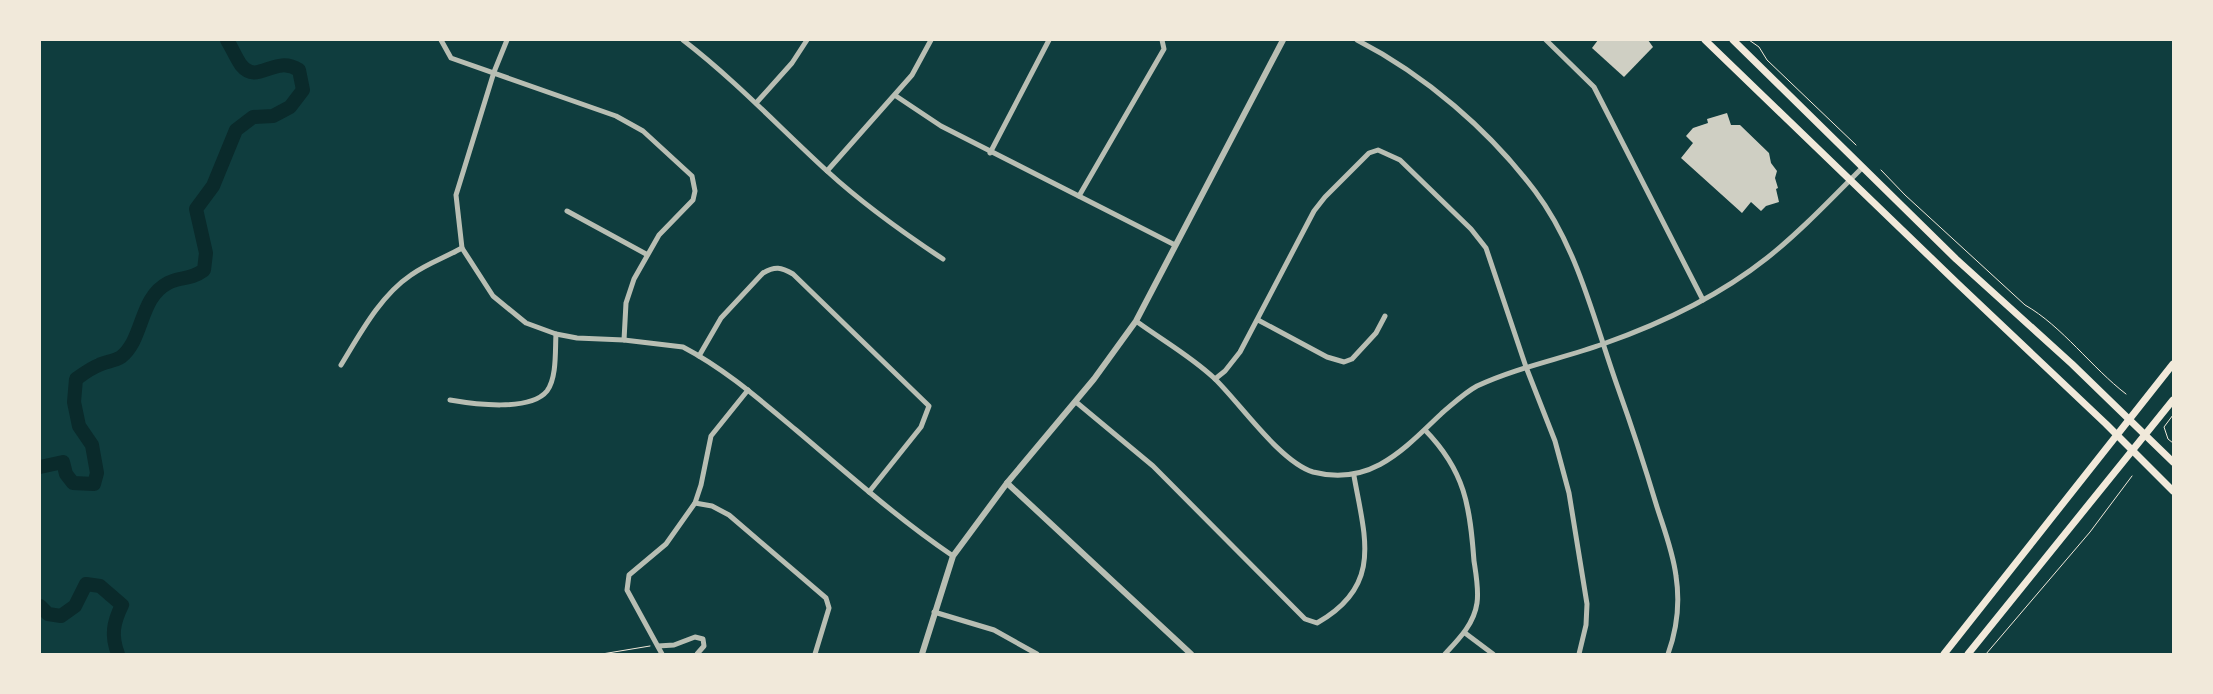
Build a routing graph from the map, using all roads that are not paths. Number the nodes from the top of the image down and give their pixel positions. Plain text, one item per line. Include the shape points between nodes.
1 (440, 40) edge
2 (507, 40) edge
3 (683, 40) edge
4 (807, 40) edge
5 (931, 40) edge
6 (1049, 40) edge
7 (1162, 40) edge
8 (1283, 40) edge
9 (1357, 40) edge
10 (1546, 40) edge
11 (1705, 40) edge
12 (1732, 40) edge
13 (494, 72) junction
14 (896, 96) junction
15 (757, 102) junction
16 (990, 153) junction
17 (1863, 167) junction
18 (827, 171) junction
19 (1850, 180) junction
20 (1079, 196) junction
21 (567, 212) dead end
22 (1175, 245) junction
23 (462, 248) junction
24 (646, 254) junction
25 (943, 259) dead end
26 (1703, 300) junction
27 (1385, 316) dead end
28 (1258, 320) junction
29 (1136, 321) junction
30 (556, 334) junction
31 (624, 340) junction
32 (1603, 344) junction
33 (699, 356) junction
34 (2173, 364) edge
35 (341, 365) dead end
36 (1526, 367) junction
37 (1215, 379) junction
38 (748, 390) junction
39 (450, 400) dead end
40 (2173, 400) edge
41 (1076, 402) junction
42 (2130, 419) junction
43 (1425, 430) junction
44 (2117, 435) junction
45 (2146, 435) junction
46 (2132, 452) junction
47 (2173, 462) edge
48 (1354, 476) junction
49 (1007, 483) junction
50 (2173, 491) edge
51 (870, 492) junction
52 (695, 503) junction
53 (953, 556) junction
54 (934, 612) junction
55 (1465, 632) junction
56 (658, 646) junction
57 (662, 654) edge
58 (697, 654) edge
59 (815, 654) edge
60 (922, 654) edge
61 (1037, 654) edge
62 (1191, 654) edge
63 (1445, 654) edge
64 (1493, 654) edge
65 (1579, 654) edge
66 (1668, 654) edge
67 (1944, 654) edge
68 (1968, 654) edge

1 - 13 street via 451,58
2 - 13 street
3 - 15 street
4 - 15 street via 792,63
5 - 14 street
6 - 16 street
7 - 20 street via 1164,49
8 - 22 street
9 - 32 street via 1402,65 1439,91 1531,186 1565,239
10 - 26 street via 1594,87
11 - 19 main road
12 - 17 main road
13 - 23 street via 456,195
13 - 24 street via 616,116 643,131 692,176 693,200 659,235
14 - 16 street via 940,126
14 - 18 street
15 - 18 street
16 - 20 street
17 - 19 street
17 - 42 main road via 1956,259
18 - 25 street via 897,229
19 - 26 street via 1767,258
19 - 44 main road
20 - 22 street
21 - 24 street
22 - 29 street
23 - 30 street via 493,296 526,324
23 - 35 street via 411,274 389,295
24 - 31 street via 626,303
26 - 32 street
27 - 28 street via 1376,333 1352,359 1344,362 1327,357
28 - 36 street via 1314,211 1368,153 1378,150 1400,160 1486,248
28 - 37 street via 1240,352
29 - 37 street
29 - 41 street
30 - 31 street
30 - 39 street via 552,377 547,391 534,399 508,405 482,406
31 - 33 street via 683,347
32 - 36 street
32 - 66 street via 1673,558 1676,624
33 - 38 street
33 - 51 street via 721,318 762,273 782,267 792,274 929,406 921,427
34 - 42 main road
36 - 43 street via 1475,387
36 - 65 street via 1555,441 1570,494 1587,604
37 - 48 street via 1285,455 1312,471
38 - 51 street
38 - 52 street via 711,436
40 - 45 main road
41 - 48 street via 1153,466 1305,619 1317,623 1331,615 1355,592 1363,572 1365,551
41 - 49 street
42 - 44 main road
42 - 45 main road
43 - 48 street via 1377,467
43 - 55 street via 1449,457 1467,502 1477,603
44 - 46 main road
44 - 67 main road
45 - 46 main road
45 - 47 main road
46 - 50 main road
46 - 68 main road
49 - 53 street
49 - 62 street
51 - 53 street
52 - 56 street via 666,544 628,575 627,590
52 - 59 street via 712,506 729,515 826,598 829,608
53 - 54 street
54 - 60 street
54 - 61 street via 994,630
55 - 63 street
55 - 64 street
56 - 57 street
56 - 58 street via 703,639 704,646

